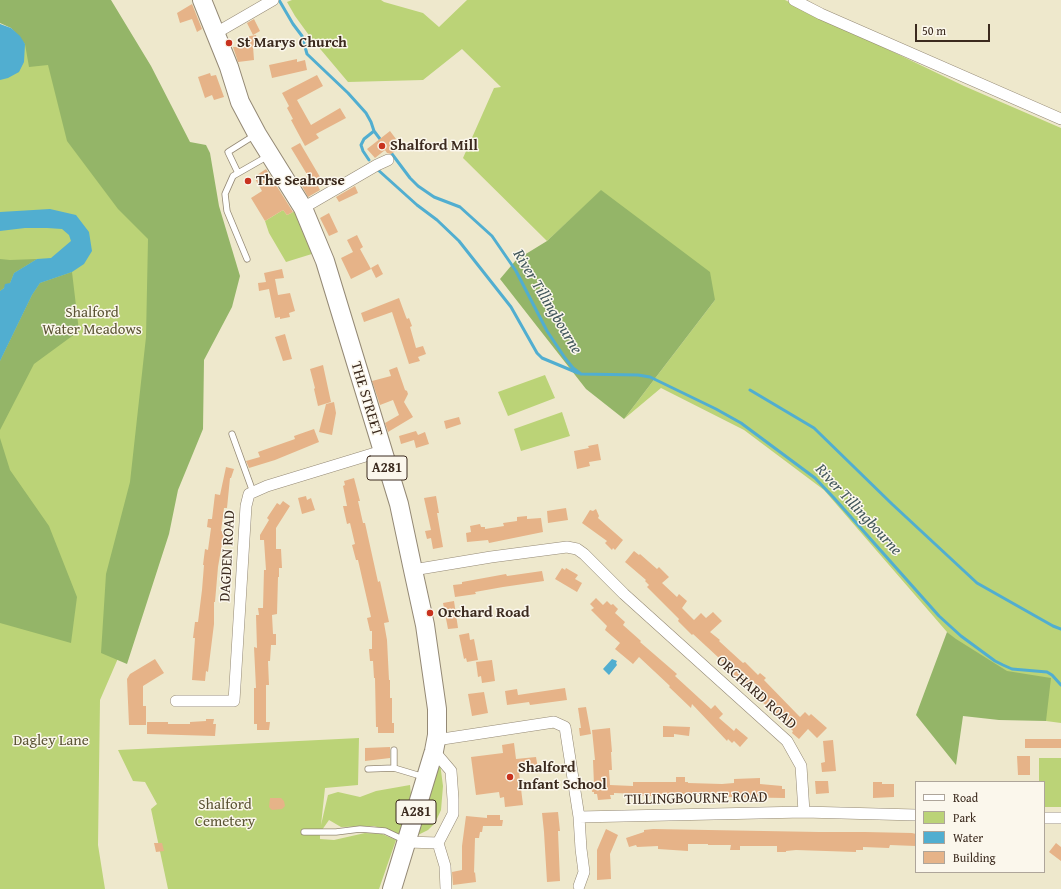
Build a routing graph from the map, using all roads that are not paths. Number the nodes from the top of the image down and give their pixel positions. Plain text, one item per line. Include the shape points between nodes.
1 (202, 0) edge
2 (794, 0) edge
3 (271, 2) edge
4 (216, 33) junction
5 (1061, 119) edge
6 (257, 134) junction
7 (270, 155) junction
8 (388, 160) dead end
9 (238, 173) junction
10 (303, 208) junction
11 (247, 259) dead end
12 (232, 434) dead end
13 (382, 451) junction
14 (253, 492) junction
15 (413, 570) junction
16 (176, 701) dead end
17 (435, 745) junction
18 (394, 750) dead end
19 (394, 768) junction
20 (368, 769) dead end
21 (426, 778) junction
22 (804, 812) junction
23 (915, 815) edge
24 (579, 817) junction
25 (1045, 818) edge
26 (1061, 818) edge
27 (304, 832) dead end
28 (407, 842) junction
29 (438, 843) junction
30 (579, 886) dead end
31 (392, 889) edge
32 (446, 889) edge

1 - 4 main road, THE STREET / A281
2 - 5 street
3 - 4 street
4 - 6 main road, THE STREET / A281 via 240,102
6 - 7 main road, THE STREET / A281
6 - 9 lane via 228,152
7 - 9 lane
7 - 10 main road, THE STREET / A281
8 - 10 street
9 - 11 lane via 232,176 225,194 227,211
10 - 13 main road, THE STREET / A281 via 325,261
12 - 14 lane
13 - 14 street
13 - 15 main road, THE STREET / A281 via 401,513
14 - 16 street, DAGDEN ROAD via 249,494 246,506 234,701
15 - 17 main road, THE STREET / A281 via 425,625 437,709
15 - 22 street, ORCHARD ROAD via 567,547 577,549 787,741 801,766
17 - 21 main road, THE STREET / A281
17 - 24 street via 554,722 565,727
17 - 29 street via 451,771 453,799 453,814
18 - 19 lane
19 - 20 lane
19 - 21 lane
21 - 28 main road, THE STREET / A281
22 - 23 street, TILLINGBOURNE ROAD
22 - 24 street, TILLINGBOURNE ROAD
24 - 30 street via 584,872
25 - 26 street
27 - 28 lane via 360,829 385,831
28 - 29 street
28 - 31 main road, THE STREET / A281
29 - 32 street via 445,866

